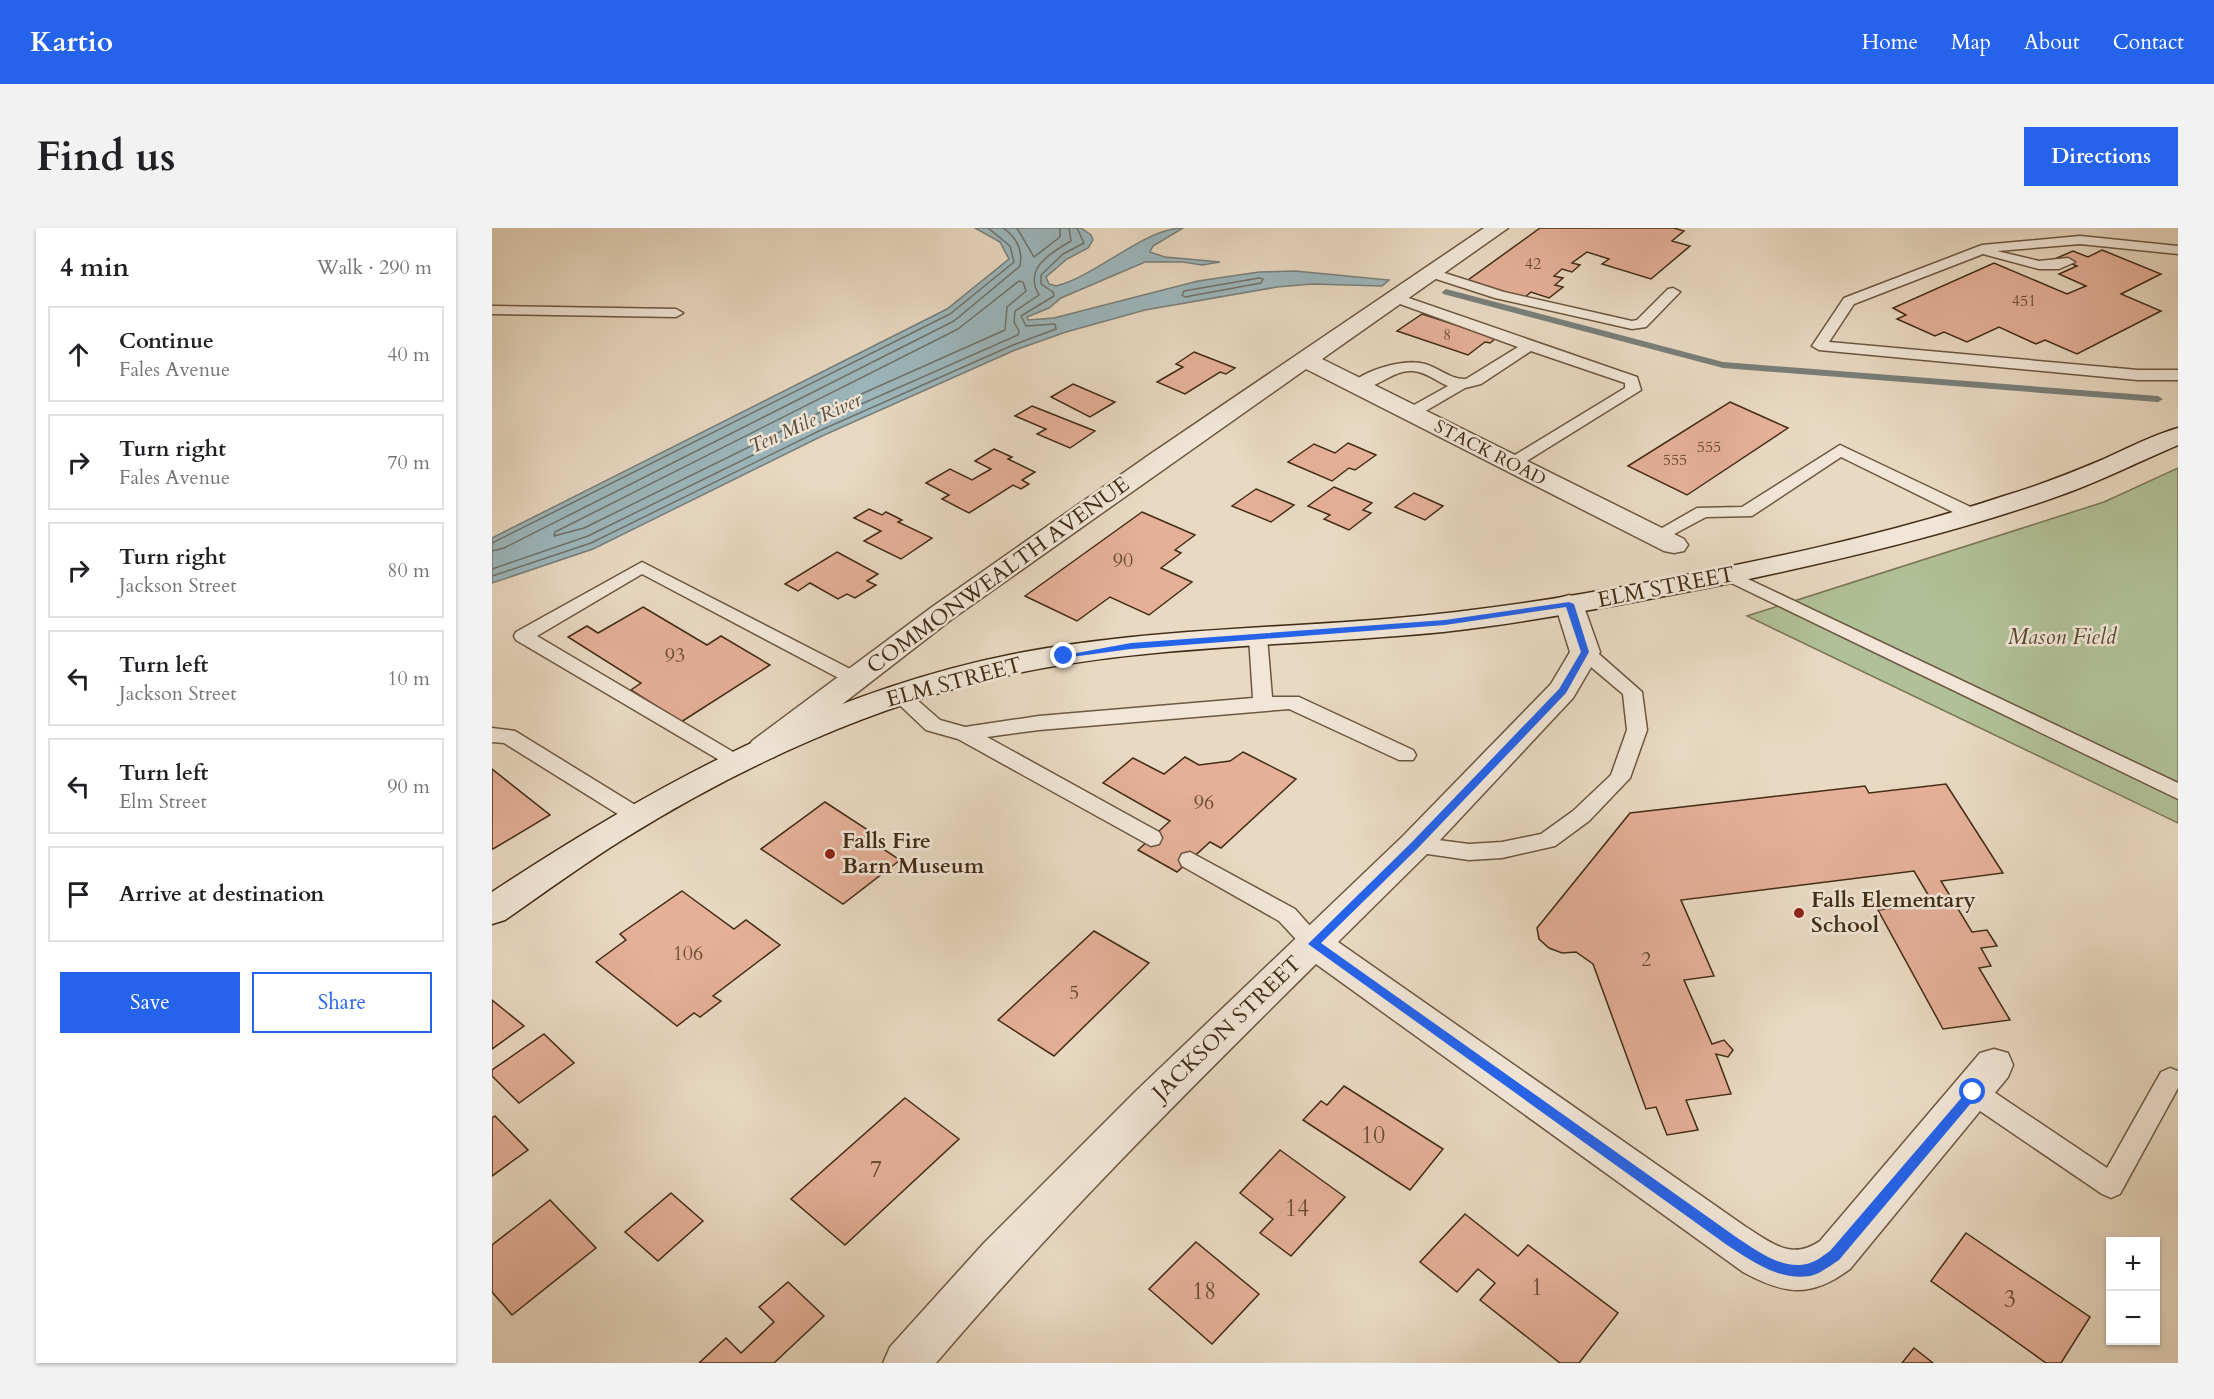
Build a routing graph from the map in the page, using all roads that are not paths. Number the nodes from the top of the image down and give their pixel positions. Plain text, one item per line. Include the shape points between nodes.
1 (1498, 228) edge
2 (2106, 243) junction
3 (2178, 250) edge
4 (1980, 251) junction
5 (2083, 255) dead end
6 (2068, 262) dead end
7 (1432, 273) junction
8 (1673, 292) dead end
9 (1397, 298) junction
10 (492, 310) edge
11 (676, 313) dead end
12 (1528, 347) junction
13 (1306, 360) junction
14 (2178, 375) edge
15 (1460, 385) junction
16 (1358, 386) junction
17 (1411, 413) junction
18 (2178, 436) edge
19 (1511, 464) junction
20 (1971, 514) junction
21 (1666, 541) joint
22 (1729, 575) junction
23 (1569, 604) junction
24 (1258, 637) junction
25 (1585, 652) junction
26 (855, 679) junction
27 (899, 695) junction
28 (1263, 704) junction
29 (965, 734) junction
30 (492, 735) edge
31 (1406, 755) dead end
32 (747, 759) junction
33 (2178, 792) edge
34 (637, 816) junction
35 (1151, 838) dead end
36 (1415, 845) junction
37 (1190, 860) dead end
38 (493, 909) edge
39 (1314, 944) junction
40 (1983, 1079) joint
41 (2169, 1079) dead end
42 (906, 1363) edge

1 - 7 street, COMMONWEALTH AVENUE
2 - 3 lane
2 - 4 lane via 2080,240
2 - 5 lane
4 - 6 lane via 2028,263 2060,266
4 - 14 lane via 1849,301 1819,346 2138,375
7 - 8 lane via 1500,296 1632,325 1641,324
7 - 9 street, COMMONWEALTH AVENUE
9 - 12 lane via 1510,337
9 - 13 street, COMMONWEALTH AVENUE
10 - 11 lane
12 - 15 lane
12 - 19 lane via 1632,380 1634,384 1633,390
13 - 16 street, STACK ROAD
13 - 26 street, COMMONWEALTH AVENUE via 1148,466
15 - 16 lane via 1408,364
15 - 17 lane
16 - 17 street, STACK ROAD
17 - 19 street, STACK ROAD
18 - 20 street, ELM STREET via 2056,487
19 - 21 street, STACK ROAD
20 - 21 lane via 1840,450 1746,512 1703,512
20 - 22 street, ELM STREET via 1916,532
22 - 23 street, ELM STREET
22 - 33 lane
23 - 24 street, ELM STREET via 1445,622
23 - 25 street
24 - 27 street, ELM STREET via 1131,646 1064,656 957,678
24 - 28 lane
25 - 36 street, JACKSON STREET via 1562,691
25 - 36 lane via 1632,692 1637,730 1620,778 1581,816 1547,840 1502,850 1469,852
26 - 32 street, COMMONWEALTH AVENUE
26 - 32 lane via 642,567 523,636
27 - 29 lane via 933,725
27 - 32 street, ELM STREET
28 - 29 lane via 1039,723
28 - 31 lane via 1292,702
29 - 35 lane
30 - 34 lane via 508,736
32 - 34 street, COMMONWEALTH AVENUE
34 - 38 street, COMMONWEALTH AVENUE
36 - 39 street, JACKSON STREET
37 - 39 lane via 1287,915
39 - 40 street via 1731,1241 1785,1270 1810,1270 1835,1256
39 - 42 street, JACKSON STREET via 1007,1249
40 - 41 lane via 2111,1186

